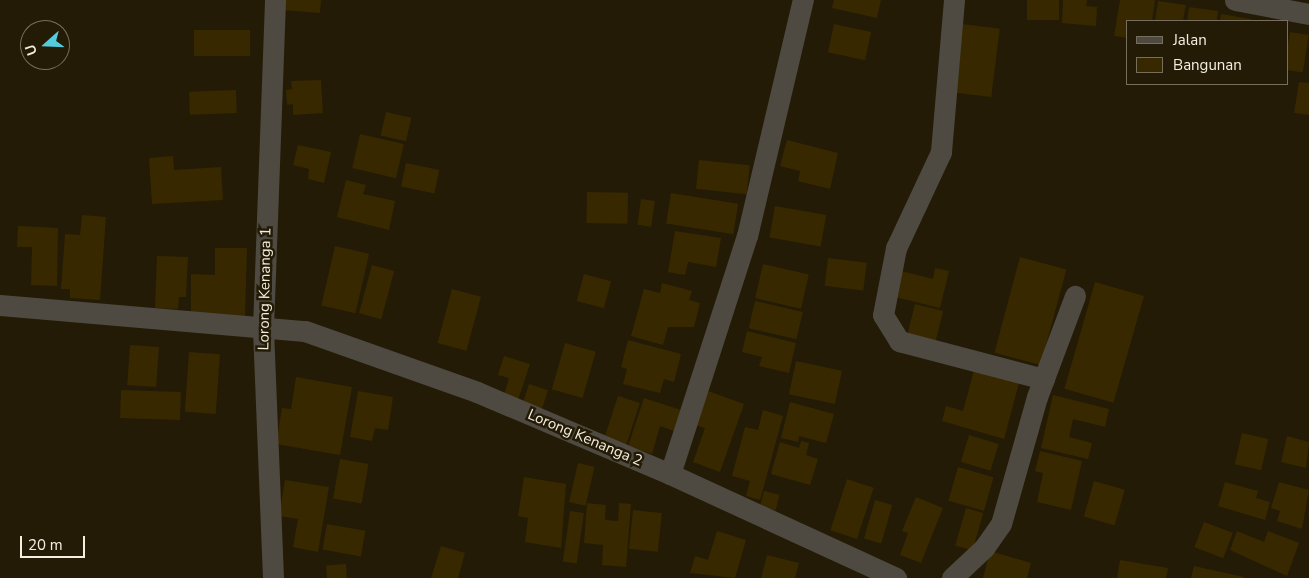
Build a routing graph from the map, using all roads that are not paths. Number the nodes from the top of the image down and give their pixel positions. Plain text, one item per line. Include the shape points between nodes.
1 (275, 0) edge
2 (803, 0) edge
3 (954, 0) edge
4 (1235, 0) edge
5 (1309, 14) edge
6 (1075, 296) dead end
7 (0, 305) edge
8 (263, 328) junction
9 (1044, 378) junction
10 (670, 474) junction
11 (273, 578) edge
12 (896, 578) edge
13 (952, 578) edge

1 - 8 street, Lorong Kenanga 1
2 - 10 street via 747,236
3 - 9 street via 941,152 896,248 883,315 899,341
4 - 5 street
6 - 9 street
7 - 8 street, Lorong Kenanga 2
8 - 10 street, Lorong Kenanga 2 via 305,331 477,392
8 - 11 street, Lorong Kenanga 1
9 - 13 street via 1001,524 984,548
10 - 12 street, Lorong Kenanga 2

